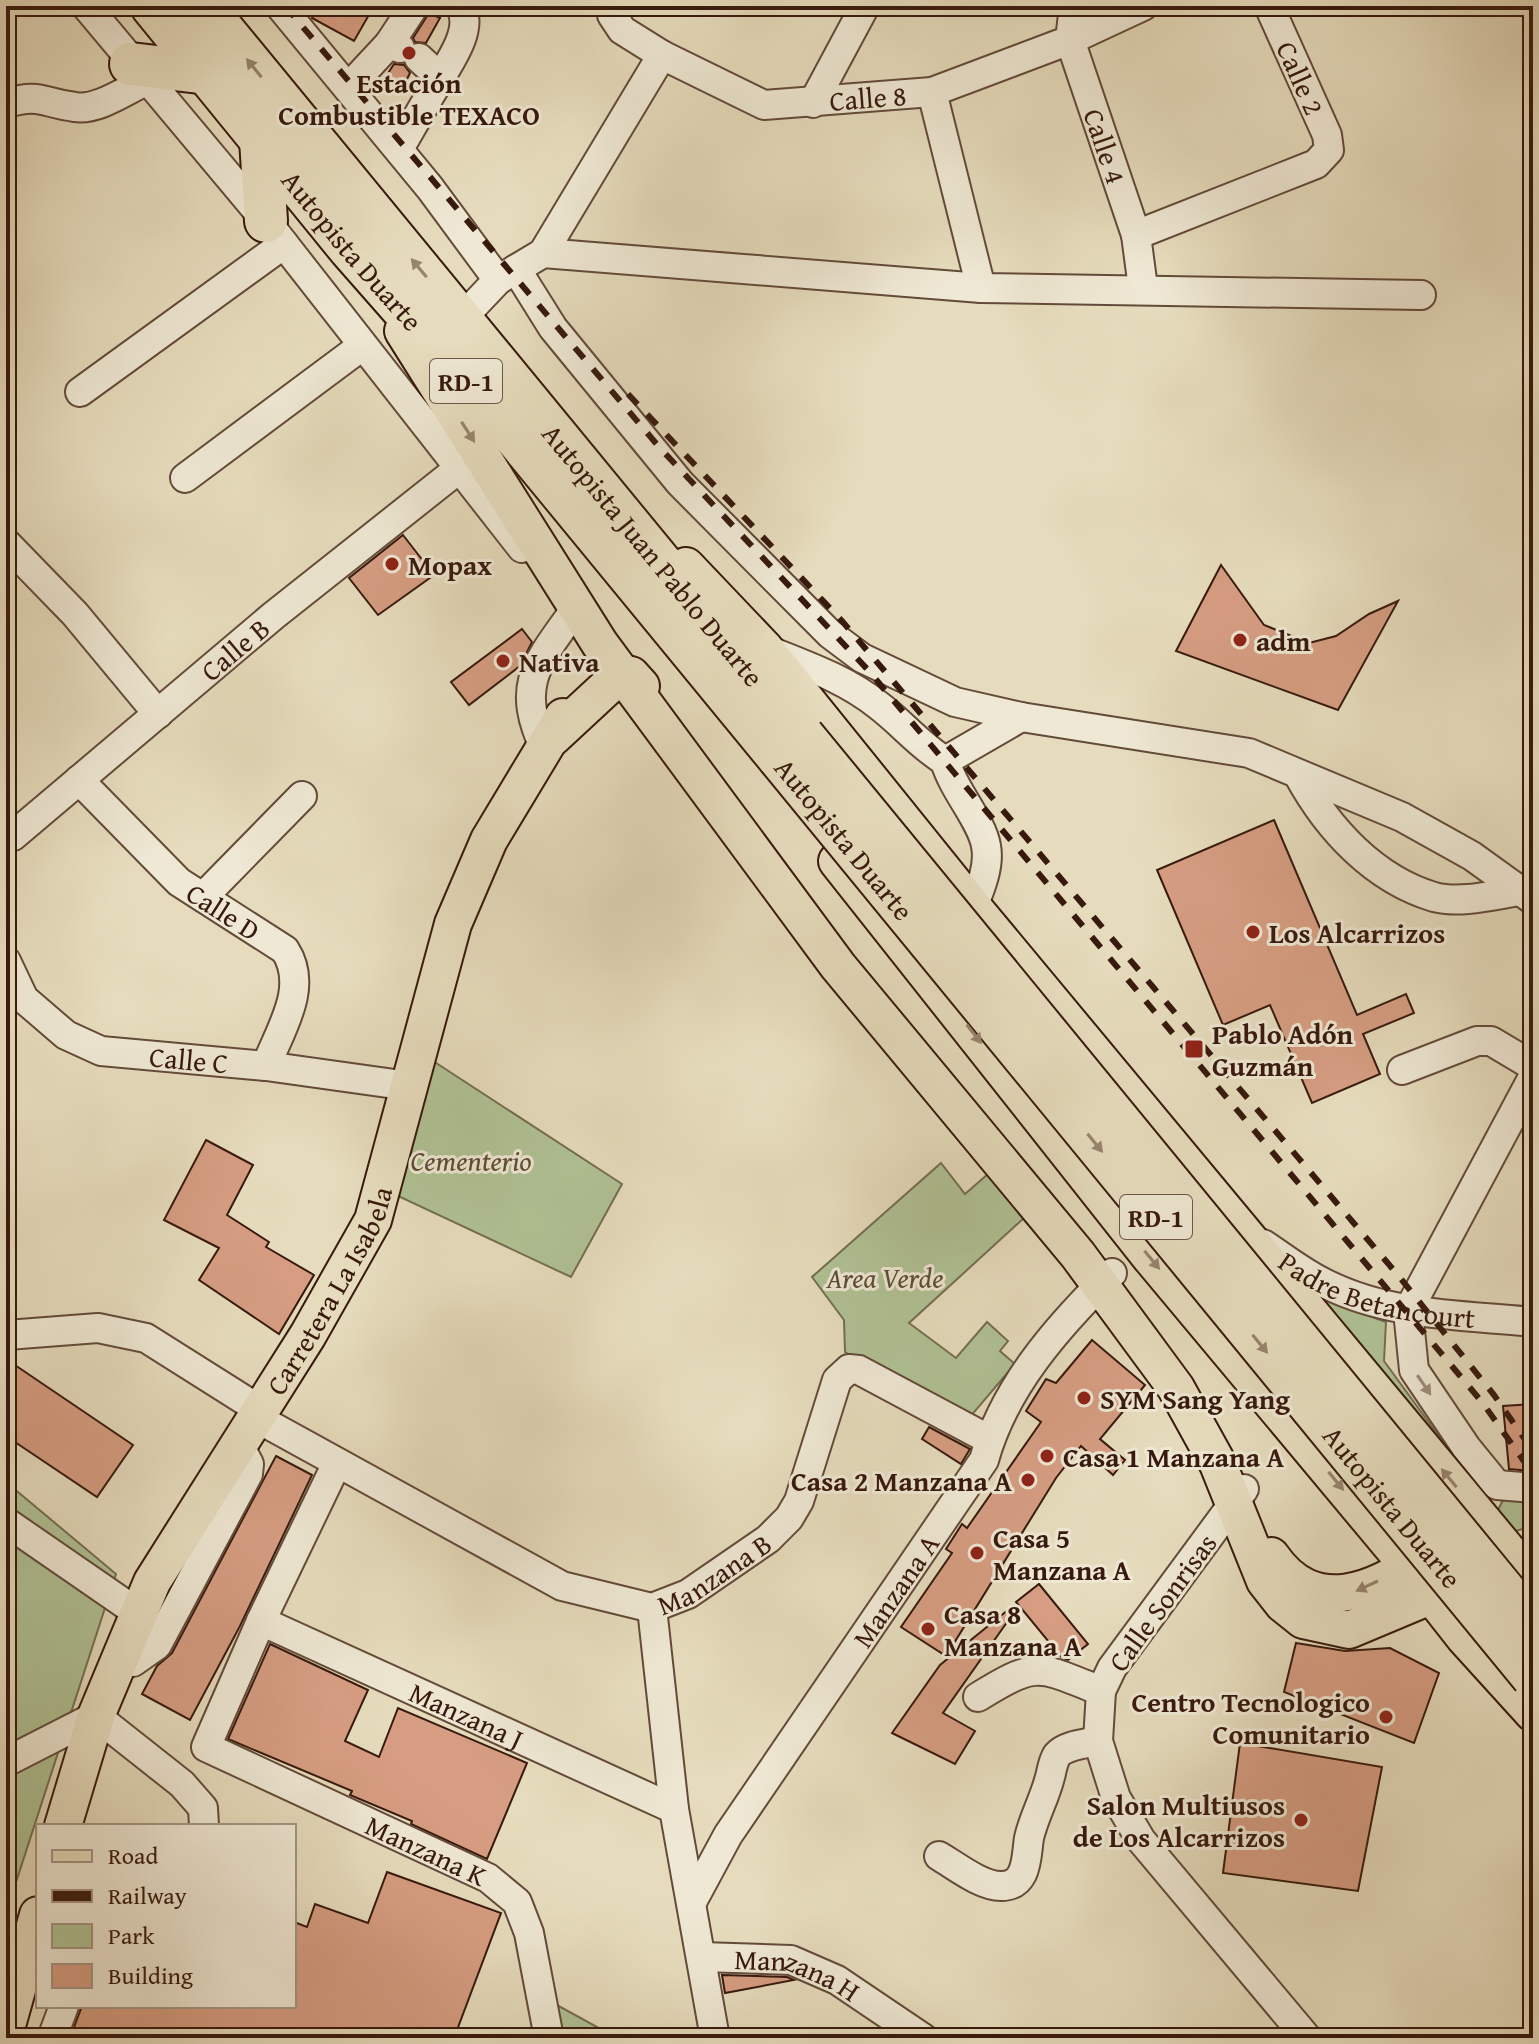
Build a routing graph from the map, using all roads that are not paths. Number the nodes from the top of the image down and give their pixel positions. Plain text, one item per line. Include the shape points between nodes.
1 (86, 6) edge
2 (152, 6) edge
3 (203, 6) edge
4 (280, 6) edge
5 (414, 6) edge
6 (460, 6) edge
7 (614, 6) edge
8 (865, 6) edge
9 (1074, 6) edge
10 (1143, 6) edge
11 (1269, 6) edge
12 (1070, 40) junction
13 (403, 50) junction
14 (662, 55) junction
15 (139, 72) junction
16 (208, 73) junction
17 (348, 88) junction
18 (433, 90) junction
19 (932, 92) junction
20 (6, 103) edge
21 (813, 103) junction
22 (261, 139) junction
23 (399, 149) junction
24 (275, 232) junction
25 (1136, 235) junction
26 (350, 249) junction
27 (543, 253) junction
28 (507, 274) junction
29 (981, 288) junction
30 (1143, 288) junction
31 (1421, 295) dead end
32 (461, 319) junction
33 (362, 346) junction
34 (504, 372) junction
35 (80, 392) dead end
36 (517, 439) junction
37 (461, 467) junction
38 (185, 478) dead end
39 (6, 543) edge
40 (572, 614) junction
41 (600, 644) junction
42 (765, 649) junction
43 (622, 673) junction
44 (650, 712) junction
45 (158, 714) junction
46 (1021, 717) junction
47 (549, 743) junction
48 (791, 747) junction
49 (945, 761) junction
50 (1299, 776) junction
51 (79, 780) junction
52 (302, 796) dead end
53 (8, 838) edge
54 (1526, 895) edge
55 (203, 897) junction
56 (973, 907) junction
57 (6, 961) edge
58 (15, 1008) edge
59 (266, 1066) junction
60 (1533, 1066) edge
61 (1402, 1070) dead end
62 (1533, 1077) edge
63 (409, 1086) junction
64 (1236, 1226) junction
65 (1106, 1279) junction
66 (1408, 1311) junction
67 (1533, 1322) edge
68 (7, 1335) edge
69 (1367, 1380) junction
70 (251, 1424) junction
71 (990, 1440) junction
72 (1302, 1440) junction
73 (337, 1463) junction
74 (1497, 1485) junction
75 (1533, 1488) edge
76 (1238, 1496) junction
77 (1481, 1517) junction
78 (6, 1522) edge
79 (1527, 1565) edge
80 (1409, 1567) junction
81 (1445, 1591) junction
82 (652, 1608) junction
83 (138, 1613) junction
84 (261, 1621) junction
85 (1533, 1626) edge
86 (117, 1660) junction
87 (1533, 1677) edge
88 (1101, 1691) junction
89 (978, 1697) dead end
90 (1533, 1713) edge
91 (96, 1716) junction
92 (1098, 1741) junction
93 (6, 1762) edge
94 (674, 1809) junction
95 (64, 1824) edge
96 (204, 1824) edge
97 (939, 1856) dead end
98 (693, 1900) junction
99 (36, 1922) edge
100 (702, 1957) junction
101 (63, 2008) edge
102 (6, 2029) edge
103 (52, 2038) edge
104 (549, 2038) edge
105 (715, 2038) edge
106 (923, 2038) edge
107 (1307, 2038) edge

1 - 15 street
2 - 16 highway, Autopista Duarte / RD-1
32 -> 3 highway, Autopista Duarte / RD-1
4 - 17 street
5 - 13 street
6 - 18 street via 466,27
7 - 14 street, Calle 8 via 612,15 622,30
8 - 21 street
9 - 12 street, Calle 4
10 - 12 street, Calle 8
11 - 25 street, Calle 2 via 1329,150 1316,164
12 - 19 street, Calle 8
12 - 25 street, Calle 4
13 - 17 street
13 - 18 street via 434,72
14 - 21 street, Calle 8 via 764,105
14 - 27 street
15 - 16 highway
15 - 20 street via 90,107 36,97
15 - 24 street
16 - 22 highway, Autopista Duarte / RD-1
17 - 23 street
18 - 23 street
19 - 21 street, Calle 8
19 - 29 street
22 - 24 highway
22 - 26 highway, Autopista Duarte / RD-1
23 - 28 street
24 - 33 street
24 - 35 street
25 - 30 street, Calle 4
26 - 36 highway, Autopista Duarte / RD-1
26 -> 41 main road
27 - 28 street
27 - 29 street
28 - 32 street
28 - 46 street via 680,483 830,634 862,658 955,702
29 - 30 street
30 - 31 street
32 - 34 highway, Autopista Duarte / RD-1
33 - 37 street
33 - 38 street
34 - 42 main road
34 - 48 highway, Autopista Juan Pablo Duarte / RD-1
36 - 48 highway, Autopista Duarte / RD-1
36 -> 72 main road via 713,704 1151,1258
37 - 40 street
37 - 45 street, Calle B
39 - 45 street via 75,614
40 - 41 street
40 - 47 street via 530,686 530,713
41 - 43 main road
41 - 47 main road
42 - 49 street via 836,678
42 - 56 main road
43 - 44 main road
43 - 47 main road
43 - 65 main road via 631,675 649,696
44 - 47 main road via 624,703 608,706
44 - 65 main road via 838,966
45 - 51 street, Calle B
46 - 49 street
46 - 50 street via 1249,753
47 - 63 main road, Carretera La Isabela via 489,840 453,924
48 - 85 highway, Autopista Duarte / RD-1, bridge
48 -> 87 highway, Autopista Duarte / RD-1, bridge
49 - 56 street via 986,846 984,877
50 - 54 street via 1402,817 1472,856
50 - 54 street via 1318,811 1353,849 1393,877 1436,898
51 - 53 street, Calle B
51 - 55 street, Calle D via 179,882
52 - 55 street
55 - 59 street, Calle D via 285,950 295,966 297,986
56 - 64 main road
57 - 58 street, Calle C
58 - 59 street, Calle C via 101,1051
59 - 63 street, Calle C
60 - 61 street via 1491,1041 1477,1041
62 - 66 street
63 - 70 main road, Carretera La Isabela via 373,1220
64 - 66 street, Padre Betancourt via 1323,1283
64 - 69 main road
65 - 71 street, Manzana A via 1037,1357 1003,1405
65 - 76 main road via 1190,1382
66 - 67 street, Padre Betancourt
66 -> 74 street via 1414,1370
68 - 70 street, Manzana B via 120,1330 146,1338
69 - 72 main road via 1372,1407 1324,1445
77 -> 69 main road
70 - 73 street, Manzana B
70 - 83 main road, Carretera La Isabela
70 - 86 street via 248,1474 157,1645 133,1662
71 - 82 street, Manzana B via 849,1369 837,1380 789,1518 768,1539 688,1594
71 - 98 street, Manzana A via 984,1460 728,1835
72 -> 80 main road
73 - 82 street, Manzana B via 562,1586
73 - 84 street
74 - 75 street
74 - 77 street
80 -> 76 main road via 1354,1592 1304,1590 1271,1557
76 - 81 main road via 1265,1581 1303,1620 1349,1630
76 - 88 street, Calle Sonrisas via 1112,1668
77 - 79 main road
77 - 80 main road
77 - 81 main road
78 - 83 street
79 - 81 main road
80 - 81 main road
81 - 90 main road via 1464,1637
82 - 94 street
83 - 86 main road, Carretera La Isabela
84 - 94 street, Manzana J
84 - 104 street, Manzana K via 206,1745 488,1878 517,1902 529,1933
86 - 91 main road, Carretera La Isabela
88 - 89 street via 1044,1668 1031,1668
88 - 92 street, Calle Sonrisas
91 - 93 street
91 - 95 main road, Carretera La Isabela
91 - 96 street via 182,1784 203,1808
92 - 97 street via 1057,1755 1026,1866 1013,1883 986,1882
92 - 107 street, Calle Sonrisas via 1116,1798 1141,1840
94 - 98 street
98 - 100 street
99 - 102 main road
100 - 105 street
100 - 106 street, Manzana H via 791,1960 837,1980
101 - 103 street

